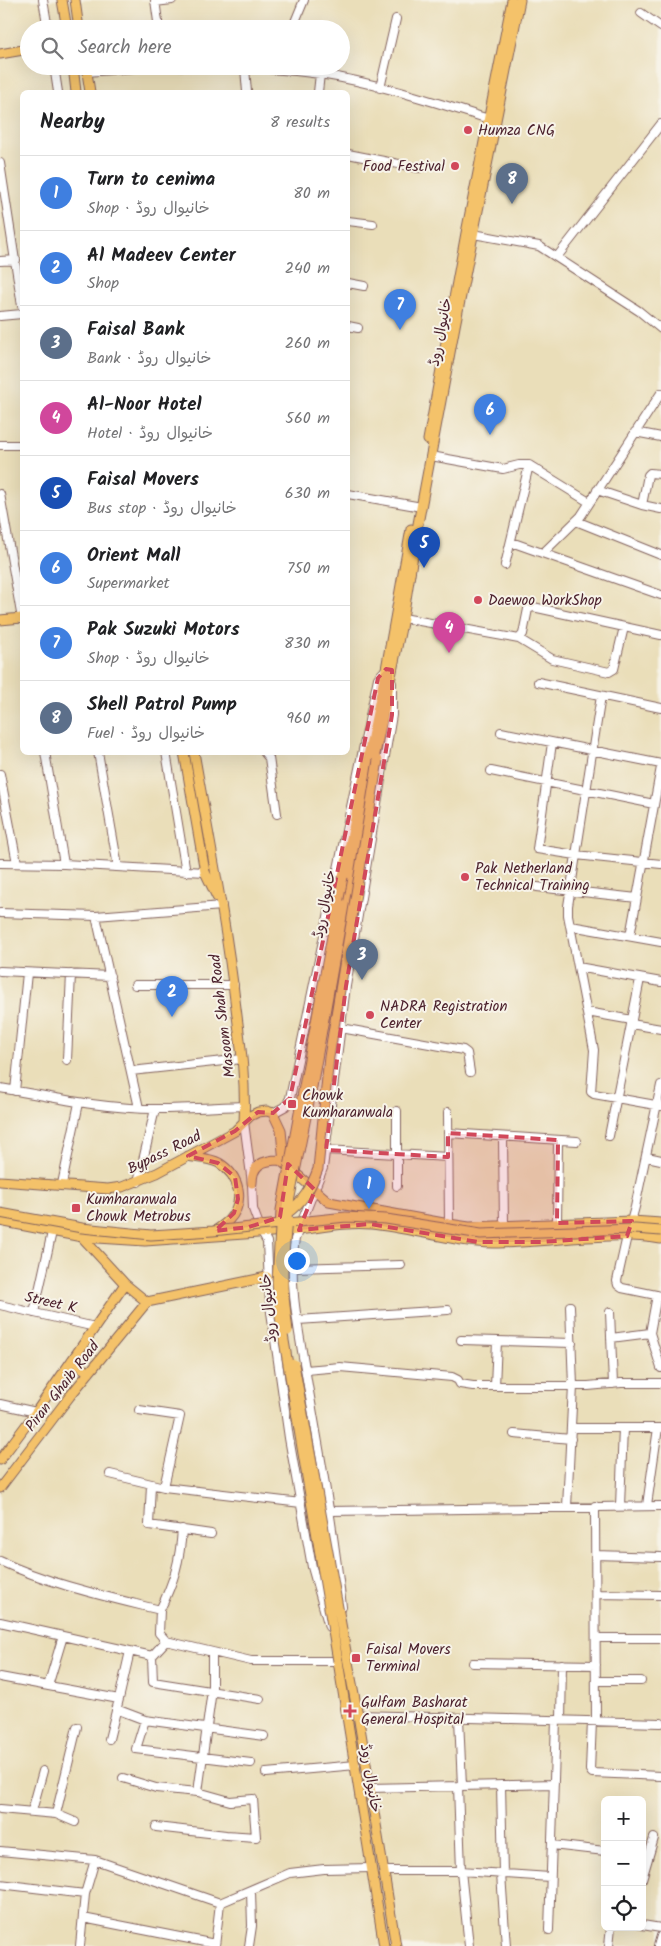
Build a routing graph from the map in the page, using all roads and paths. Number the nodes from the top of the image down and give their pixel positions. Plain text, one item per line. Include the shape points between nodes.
1 (43, 0) edge
2 (62, 0) edge
3 (75, 0) edge
4 (172, 0) edge
5 (304, 0) edge
6 (512, 0) edge
7 (520, 0) edge
8 (155, 1) edge
9 (641, 13) dead end
10 (396, 19) dead end
11 (46, 20) edge
12 (65, 20) edge
13 (78, 20) edge
14 (158, 20) edge
15 (296, 20) edge
16 (661, 27) edge
17 (20, 51) edge
18 (0, 54) edge
19 (55, 75) edge
20 (74, 75) edge
21 (87, 75) edge
22 (246, 75) edge
23 (320, 75) edge
24 (324, 75) edge
25 (380, 88) junction
26 (58, 90) edge
27 (76, 90) edge
28 (90, 90) edge
29 (247, 90) edge
30 (318, 90) edge
31 (489, 118) junction
32 (661, 124) edge
33 (350, 154) edge
34 (0, 163) edge
35 (419, 168) dead end
36 (0, 214) edge
37 (9, 214) junction
38 (350, 221) edge
39 (372, 224) dead end
40 (470, 233) junction
41 (557, 257) junction
42 (16, 260) junction
43 (0, 261) edge
44 (350, 283) edge
45 (364, 286) dead end
46 (20, 291) edge
47 (20, 314) edge
48 (0, 316) edge
49 (350, 326) edge
50 (358, 328) dead end
51 (661, 329) edge
52 (660, 397) edge
53 (635, 432) junction
54 (661, 437) edge
55 (20, 445) edge
56 (0, 446) edge
57 (431, 456) junction
58 (529, 465) junction
59 (661, 474) edge
60 (597, 490) junction
61 (0, 494) edge
62 (350, 494) edge
63 (589, 502) junction
64 (642, 505) junction
65 (416, 506) junction
66 (661, 510) edge
67 (576, 521) junction
68 (511, 542) junction
69 (543, 553) junction
70 (661, 554) edge
71 (505, 566) dead end
72 (661, 595) edge
73 (20, 607) edge
74 (20, 618) edge
75 (403, 618) junction
76 (0, 620) edge
77 (624, 627) junction
78 (661, 635) edge
79 (519, 639) junction
80 (389, 669) junction
81 (538, 682) dead end
82 (601, 696) junction
83 (385, 705) junction
84 (661, 708) edge
85 (501, 732) dead end
86 (552, 742) junction
87 (592, 750) junction
88 (46, 755) edge
89 (99, 755) edge
90 (166, 755) edge
91 (185, 755) edge
92 (195, 755) edge
93 (266, 755) edge
94 (661, 765) edge
95 (491, 771) dead end
96 (0, 774) edge
97 (547, 782) junction
98 (586, 791) junction
99 (654, 804) junction
100 (277, 814) dead end
101 (576, 855) junction
102 (644, 862) junction
103 (0, 863) edge
104 (17, 863) junction
105 (64, 864) junction
106 (661, 864) edge
107 (118, 867) junction
108 (186, 872) junction
109 (205, 872) junction
110 (537, 887) dead end
111 (570, 891) junction
112 (637, 898) junction
113 (222, 906) junction
114 (0, 913) edge
115 (96, 916) junction
116 (571, 926) junction
117 (630, 936) junction
118 (661, 942) edge
119 (578, 967) junction
120 (0, 971) edge
121 (27, 973) junction
122 (71, 974) junction
123 (110, 976) junction
124 (640, 979) junction
125 (661, 982) edge
126 (135, 985) dead end
127 (234, 985) junction
128 (587, 1012) junction
129 (632, 1022) junction
130 (341, 1028) junction
131 (661, 1030) edge
132 (242, 1059) junction
133 (66, 1060) dead end
134 (131, 1070) junction
135 (470, 1072) dead end
136 (661, 1085) edge
137 (0, 1088) edge
138 (15, 1091) junction
139 (616, 1098) junction
140 (79, 1103) junction
141 (245, 1106) junction
142 (659, 1106) edge
143 (139, 1108) junction
144 (156, 1109) junction
145 (397, 1111) dead end
146 (448, 1112) dead end
147 (273, 1113) junction
148 (244, 1122) junction
149 (448, 1133) junction
150 (609, 1136) dead end
151 (503, 1137) junction
152 (558, 1140) junction
153 (577, 1142) dead end
154 (326, 1150) junction
155 (397, 1153) junction
156 (188, 1156) junction
157 (448, 1157) junction
158 (646, 1157) junction
159 (661, 1160) edge
160 (284, 1163) junction
161 (0, 1181) edge
162 (138, 1182) junction
163 (252, 1183) junction
164 (62, 1184) junction
165 (396, 1186) dead end
166 (315, 1190) junction
167 (0, 1213) edge
168 (0, 1221) edge
169 (632, 1221) junction
170 (557, 1223) junction
171 (661, 1223) edge
172 (448, 1224) junction
173 (504, 1226) junction
174 (249, 1228) junction
175 (299, 1230) junction
176 (661, 1231) edge
177 (52, 1232) junction
178 (262, 1233) junction
179 (207, 1236) junction
180 (627, 1236) junction
181 (82, 1237) junction
182 (661, 1239) edge
183 (401, 1265) dead end
184 (293, 1268) junction
185 (267, 1277) junction
186 (124, 1284) junction
187 (659, 1296) edge
188 (294, 1297) junction
189 (269, 1298) junction
190 (147, 1302) junction
191 (0, 1305) edge
192 (570, 1306) dead end
193 (448, 1310) dead end
194 (610, 1312) dead end
195 (34, 1313) junction
196 (298, 1320) junction
197 (95, 1327) junction
198 (650, 1333) junction
199 (611, 1338) junction
200 (461, 1340) dead end
201 (497, 1341) junction
202 (572, 1343) junction
203 (72, 1360) junction
204 (661, 1368) edge
205 (306, 1370) junction
206 (89, 1373) junction
207 (661, 1383) edge
208 (613, 1384) junction
209 (495, 1386) junction
210 (573, 1386) junction
211 (0, 1404) edge
212 (139, 1410) dead end
213 (36, 1412) junction
214 (571, 1428) junction
215 (623, 1428) junction
216 (659, 1428) edge
217 (514, 1434) dead end
218 (570, 1439) junction
219 (0, 1460) edge
220 (13, 1471) junction
221 (110, 1474) dead end
222 (151, 1485) junction
223 (164, 1487) junction
224 (0, 1488) edge
225 (300, 1503) junction
226 (595, 1506) junction
227 (620, 1506) junction
228 (647, 1506) junction
229 (661, 1506) edge
230 (567, 1507) junction
231 (330, 1511) junction
232 (182, 1529) junction
233 (211, 1534) dead end
234 (596, 1555) junction
235 (661, 1557) edge
236 (0, 1561) edge
237 (596, 1594) junction
238 (661, 1595) edge
239 (160, 1610) junction
240 (1, 1622) edge
241 (0, 1631) edge
242 (63, 1636) junction
243 (596, 1638) junction
244 (661, 1638) edge
245 (166, 1640) junction
246 (130, 1651) junction
247 (212, 1652) junction
248 (152, 1656) junction
249 (343, 1659) junction
250 (473, 1663) dead end
251 (562, 1664) junction
252 (596, 1665) junction
253 (0, 1677) edge
254 (596, 1681) junction
255 (641, 1681) dead end
256 (48, 1686) junction
257 (212, 1690) junction
258 (260, 1698) dead end
259 (119, 1699) junction
260 (116, 1709) junction
261 (358, 1715) junction
262 (459, 1718) junction
263 (145, 1720) junction
264 (559, 1720) junction
265 (594, 1721) junction
266 (661, 1723) edge
267 (77, 1727) dead end
268 (206, 1728) junction
269 (264, 1736) dead end
270 (109, 1739) dead end
271 (202, 1757) junction
272 (251, 1763) dead end
273 (356, 1765) junction
274 (43, 1771) dead end
275 (266, 1773) dead end
276 (661, 1776) edge
277 (123, 1778) dead end
278 (554, 1784) junction
279 (501, 1785) junction
280 (460, 1786) junction
281 (370, 1788) junction
282 (198, 1792) junction
283 (0, 1809) edge
284 (32, 1811) junction
285 (56, 1814) junction
286 (75, 1822) dead end
287 (156, 1827) dead end
288 (654, 1838) dead end
289 (552, 1845) junction
290 (601, 1850) edge
291 (0, 1851) edge
292 (646, 1855) edge
293 (96, 1860) junction
294 (371, 1868) junction
295 (384, 1871) junction
296 (461, 1871) junction
297 (502, 1874) junction
298 (550, 1877) junction
299 (0, 1884) edge
300 (251, 1891) junction
301 (86, 1894) junction
302 (220, 1902) junction
303 (83, 1918) junction
304 (646, 1926) edge
305 (661, 1928) edge
306 (549, 1930) dead end
307 (611, 1931) edge
308 (661, 1936) edge
309 (215, 1945) edge
310 (80, 1946) edge
311 (249, 1946) edge
312 (384, 1946) edge
313 (396, 1946) edge
314 (469, 1946) edge
315 (506, 1946) edge
316 (609, 1946) edge
317 (658, 1946) edge

1 - 11 street
2 - 12 main road
3 - 13 main road
4 - 8 street
5 - 15 street
6 - 31 main road, خانیوال روڈ
7 - 40 main road, خانیوال روڈ
8 - 14 street
9 - 16 street
10 - 25 street
17 - 18 main road
19 - 26 street
20 - 27 main road
21 - 28 main road
22 - 29 street
23 - 30 street
24 - 25 street
25 - 31 street
31 - 40 main road, خانیوال روڈ
32 - 41 street
33 - 35 street
34 - 37 street
36 - 37 street
37 - 42 street
38 - 39 street
40 - 41 street via 531,243
40 - 57 main road, خانیوال روڈ
40 - 65 main road, خانیوال روڈ
41 - 51 street
42 - 43 street
42 - 46 street
44 - 45 street
47 - 48 street
49 - 50 street
52 - 53 street
53 - 54 street
53 - 60 street
55 - 56 street
57 - 58 street via 503,469 519,464
57 - 75 main road, خانیوال روڈ
58 - 63 street
58 - 68 street
59 - 64 street via 648,475
60 - 63 street
60 - 64 street
61 - 73 street
62 - 65 street
63 - 67 street
64 - 66 street
65 - 80 main road, خانیوال روڈ
67 - 69 street
67 - 70 street
68 - 69 street
68 - 71 street
69 - 72 street
74 - 76 main road
75 - 79 street
75 - 80 main road, خانیوال روڈ
77 - 78 street
77 - 79 street via 530,608
77 - 79 street via 614,669 609,672 559,661
80 - 83 main road, خانیوال روڈ
80 - 130 street, خانیوال روڈ via 392,715
80 - 147 street via 378,678 290,1098 286,1106
80 - 249 main road, خانیوال روڈ, bridge via 343,878 281,1210 277,1282 280,1317
81 - 82 street
82 - 84 street
82 - 87 street
83 - 174 main road, bridge via 329,1057 318,1169 311,1186 295,1208 283,1216
83 - 249 main road, خانیوال روڈ, bridge via 288,1207 283,1274 288,1330
85 - 86 street
86 - 87 street
86 - 97 street
87 - 94 street
87 - 98 street
88 - 105 street
89 - 107 street
90 - 108 street
91 - 109 main road, Masoom Shah Road
92 - 113 main road, Masoom Shah Road
93 - 100 street
94 - 99 street
95 - 97 street
96 - 104 street
97 - 98 street
97 - 101 street via 537,849
98 - 99 street
98 - 101 street
99 - 102 street
101 - 102 street
101 - 111 street
102 - 106 street
102 - 112 street
103 - 104 street
104 - 105 street
105 - 107 street
107 - 108 street
108 - 109 street
109 - 113 main road, Masoom Shah Road
110 - 111 street
111 - 112 street
111 - 116 street
112 - 117 street
113 - 115 street
113 - 127 main road, Masoom Shah Road
114 - 115 street
115 - 123 street
116 - 117 street
116 - 119 street
117 - 118 street
119 - 124 street
119 - 128 street
120 - 121 street
121 - 122 street
121 - 138 street
122 - 123 street
122 - 133 street
123 - 134 street
124 - 125 street
124 - 129 street
126 - 127 street
127 - 132 main road, Masoom Shah Road
128 - 129 street
128 - 139 street via 594,1050 591,1092
129 - 131 street
129 - 139 street
130 - 135 street via 464,1050
130 - 154 street, خانیوال روڈ
132 - 134 street
132 - 141 main road, Masoom Shah Road
134 - 143 street
136 - 142 street
137 - 138 street
138 - 140 street
139 - 142 street
139 - 150 street
140 - 143 street
140 - 164 street
141 - 144 street
141 - 148 main road, Masoom Shah Road
142 - 158 street
143 - 144 street
144 - 162 street
145 - 155 street
146 - 149 street
147 - 148 main road, Bypass Road via 258,1112
147 - 160 main road via 281,1130
148 - 156 main road, Bypass Road via 235,1131
148 - 163 street
149 - 151 street
149 - 157 street
151 - 152 street
151 - 173 street
152 - 153 street
152 - 170 street
154 - 155 street
154 - 166 street, خانیوال روڈ
155 - 157 street
155 - 165 street
156 - 162 main road, Bypass Road
156 - 179 main road via 218,1162 235,1178 238,1188 238,1199 230,1219
157 - 172 street
158 - 159 street
158 - 169 street
160 - 163 main road via 273,1160 261,1163 252,1175
160 - 166 main road
161 - 164 main road, Bypass Road
162 - 164 main road, Bypass Road via 108,1189
163 - 178 street via 254,1209
166 - 172 main road via 329,1202
166 - 175 street, خانیوال روڈ
167 - 174 main road, bridge via 82,1228 151,1235
168 - 177 main road
169 - 170 main road
169 - 171 main road
169 - 180 street
170 - 173 main road
172 - 173 main road
174 - 176 main road, bridge via 346,1217 386,1219 481,1234
175 - 178 main road
175 - 180 main road via 370,1224 496,1243
175 - 184 street, خانیوال روڈ via 293,1249
177 - 181 main road
177 - 195 street
178 - 179 main road
178 - 185 street via 267,1242
179 - 181 main road via 145,1241
180 - 182 main road
180 - 187 street via 618,1285
181 - 186 main road
183 - 184 street
184 - 188 street, خانیوال روڈ
185 - 189 street
185 - 190 main road
186 - 190 main road
186 - 197 main road, Piran Ghaib Road
187 - 198 street
188 - 189 street via 289,1313 283,1316 272,1309
188 - 196 street, خانیوال روڈ
189 - 225 street
190 - 206 main road, Piran Ghaib Road
191 - 195 street, Street K
192 - 202 street
193 - 196 street
194 - 199 street
195 - 197 street, Street K
196 - 205 street, خانیوال روڈ
197 - 203 main road, Piran Ghaib Road
198 - 199 street
198 - 204 street
199 - 208 street
200 - 201 street
201 - 202 street
201 - 209 street
202 - 210 street
203 - 206 main road
203 - 213 main road, Piran Ghaib Road
205 - 209 street via 340,1367 452,1377 460,1384
205 - 231 street, خانیوال روڈ
206 - 220 main road, Piran Ghaib Road
207 - 208 street
208 - 210 street
209 - 210 street
210 - 214 street
211 - 213 street
212 - 223 street via 180,1416
213 - 219 main road, Piran Ghaib Road
214 - 215 street
214 - 218 street
215 - 216 street
215 - 227 street
216 - 228 street
217 - 218 street
218 - 230 street
219 - 220 main road
220 - 224 main road, Piran Ghaib Road
221 - 222 street
222 - 223 street
222 - 232 street via 149,1525
223 - 225 street
225 - 249 street via 312,1567
226 - 227 street
226 - 230 street
226 - 234 street
227 - 228 street
228 - 229 street
230 - 231 street
231 - 249 street, خانیوال روڈ via 337,1558
232 - 233 street
232 - 239 street via 181,1556
234 - 235 street
234 - 237 street
236 - 239 street via 105,1596
237 - 238 street
237 - 243 street
239 - 245 street via 159,1633
240 - 241 street
240 - 242 street
242 - 246 street
242 - 256 street
243 - 244 street
243 - 252 street
245 - 247 street
245 - 248 street
246 - 248 street
246 - 259 street
247 - 249 street via 251,1661
247 - 257 street
248 - 257 street via 153,1682
249 - 261 main road, خانیوال روڈ
249 - 273 main road, خانیوال روڈ
250 - 251 street
251 - 252 street
251 - 264 street
252 - 254 street
253 - 256 street
254 - 255 street
254 - 265 street
256 - 259 street
257 - 258 street
257 - 268 street
259 - 260 street
260 - 263 street
260 - 270 street
261 - 262 street
261 - 281 main road, خانیوال روڈ
262 - 264 street
262 - 280 street
263 - 268 street
263 - 271 street via 136,1749
264 - 265 street
264 - 278 street
265 - 266 street
265 - 276 street via 592,1773
267 - 285 street
268 - 269 street
268 - 271 street
271 - 272 street
271 - 282 street
273 - 275 street
273 - 294 main road, خانیوال روڈ
274 - 284 street
277 - 282 street via 156,1788
278 - 279 street
278 - 289 street
279 - 280 street
279 - 297 street
280 - 281 street
280 - 296 street
281 - 295 main road, خانیوال روڈ
282 - 287 street via 230,1800 253,1799 256,1837
283 - 284 street
284 - 285 street
285 - 286 street
288 - 292 street
289 - 290 street
289 - 298 street
291 - 293 street
293 - 301 street
293 - 302 street
294 - 300 street via 300,1871
294 - 312 main road, خانیوال روڈ
295 - 296 street
295 - 313 main road, خانیوال روڈ
296 - 297 street
296 - 314 street
297 - 298 street
297 - 315 street
298 - 306 street
299 - 301 street
300 - 302 street
300 - 311 street
301 - 303 street
302 - 309 street
303 - 309 street
303 - 310 street
304 - 305 street
307 - 316 street
308 - 317 street

